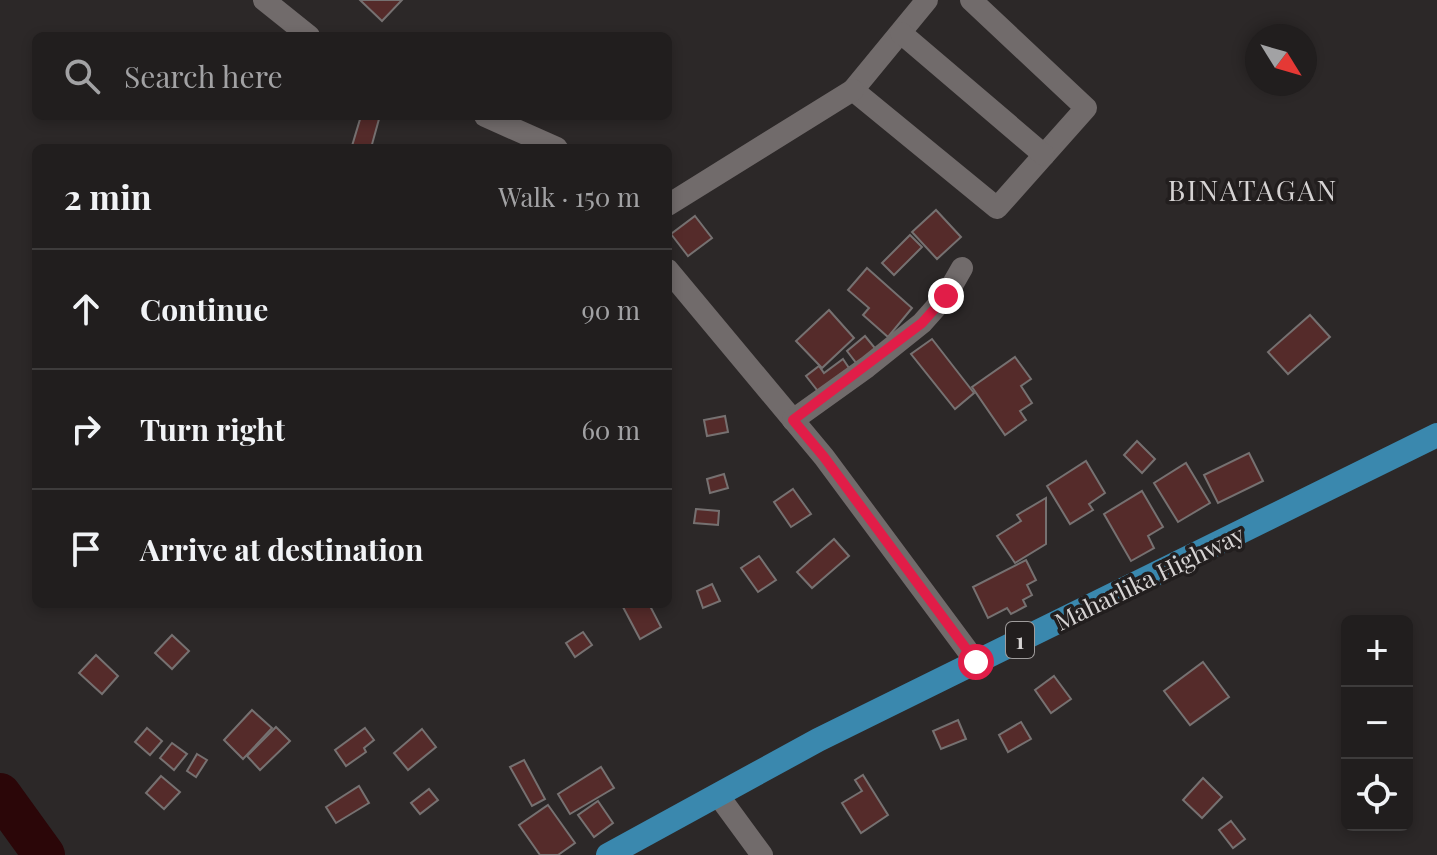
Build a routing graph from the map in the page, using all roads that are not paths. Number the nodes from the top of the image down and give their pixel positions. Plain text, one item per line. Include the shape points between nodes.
1 (264, 0) edge
2 (927, 0) edge
3 (971, 0) edge
4 (304, 32) edge
5 (901, 33) junction
6 (853, 90) junction
7 (494, 120) edge
8 (548, 144) edge
9 (1044, 155) junction
10 (672, 203) edge
11 (962, 268) dead end
12 (672, 275) edge
13 (793, 420) junction
14 (1437, 435) edge
15 (976, 662) junction
16 (718, 795) junction
17 (608, 855) edge
18 (762, 855) edge

1 - 4 street
2 - 5 street
3 - 9 street via 1086,108
5 - 6 street
5 - 9 street
6 - 9 street via 997,208
6 - 10 street
7 - 8 street
11 - 13 street via 922,323
12 - 13 street
13 - 15 street
14 - 15 highway, Maharlika Highway / 1
15 - 16 highway, Maharlika Highway / 1
16 - 17 highway, Maharlika Highway / 1
16 - 18 street

